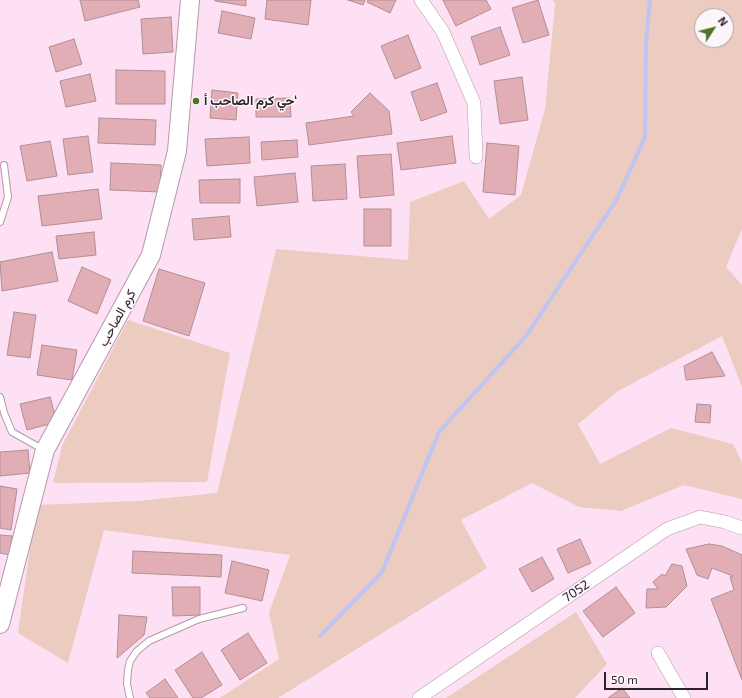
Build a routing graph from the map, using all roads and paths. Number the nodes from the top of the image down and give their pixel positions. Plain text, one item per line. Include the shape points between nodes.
1 (190, 0) edge
2 (421, 0) edge
3 (476, 157) dead end
4 (4, 165) dead end
5 (0, 194) edge
6 (8, 197) junction
7 (0, 222) edge
8 (0, 397) edge
9 (45, 450) junction
10 (742, 528) edge
11 (243, 608) dead end
12 (0, 624) edge
13 (658, 653) dead end
14 (130, 698) edge
15 (419, 698) edge
16 (684, 698) edge

1 - 9 street, كرم الصاحب via 178,151 151,254
2 - 3 street via 443,32 474,103
4 - 6 lane
5 - 6 lane
6 - 7 lane
8 - 9 lane via 12,432
9 - 12 street, كرم الصاحب
10 - 15 street, 7052 via 700,516 667,529
11 - 14 lane via 192,622 149,641 130,661 127,684
13 - 16 street

